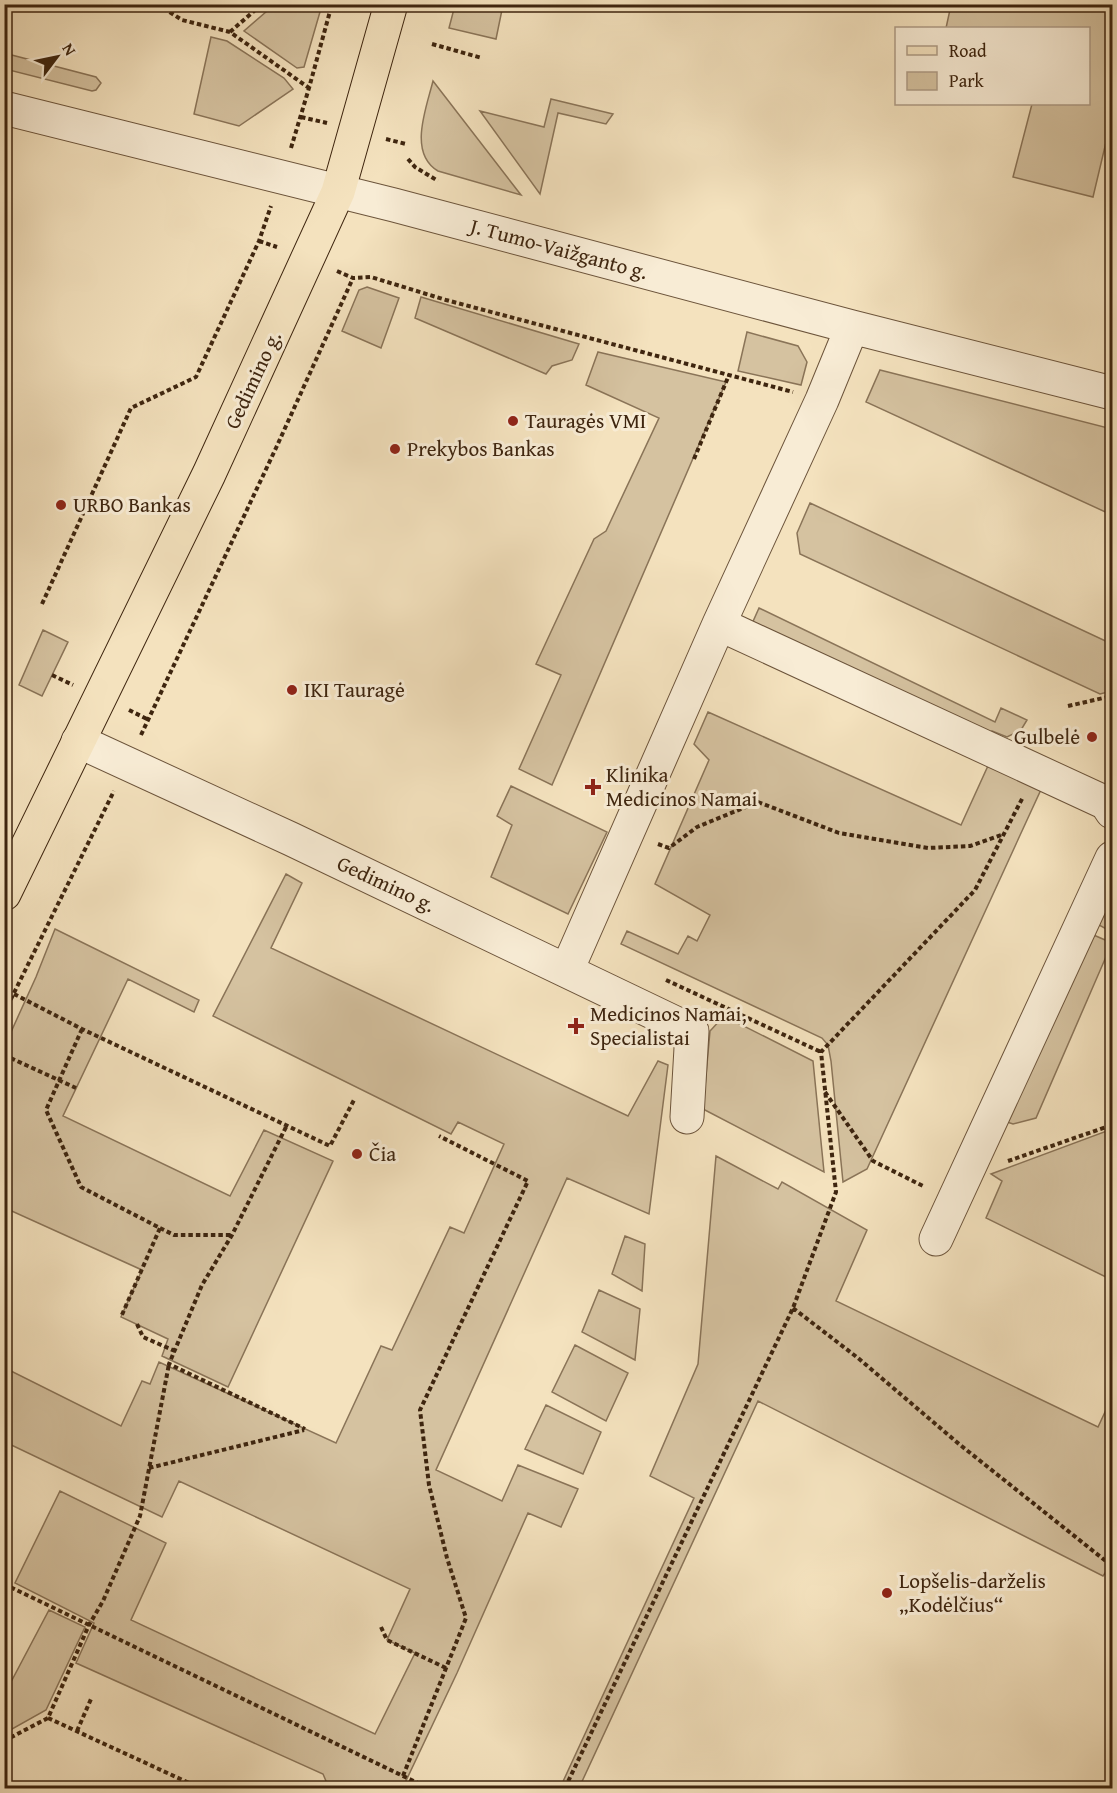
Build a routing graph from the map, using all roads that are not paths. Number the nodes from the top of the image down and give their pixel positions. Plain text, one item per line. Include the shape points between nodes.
1 (391, 4) edge
2 (4, 108) edge
3 (338, 192) junction
4 (852, 327) junction
5 (1113, 393) edge
6 (719, 624) junction
7 (78, 741) junction
8 (1113, 812) edge
9 (1113, 858) edge
10 (4, 894) edge
11 (567, 970) junction
12 (687, 1117) dead end
13 (936, 1239) dead end

1 - 3 main road, Gedimino g.
2 - 3 street, J. Tumo-Vaižganto g.
3 - 4 street, J. Tumo-Vaižganto g.
3 - 7 main road, Gedimino g. via 218,455
4 - 5 street, J. Tumo-Vaižganto g.
4 - 6 street
6 - 8 street via 1038,770 1106,803
6 - 11 street
7 - 10 main road, Gedimino g.
7 - 11 street, Gedimino g.
9 - 13 street
11 - 12 street, Gedimino g. via 692,1031

